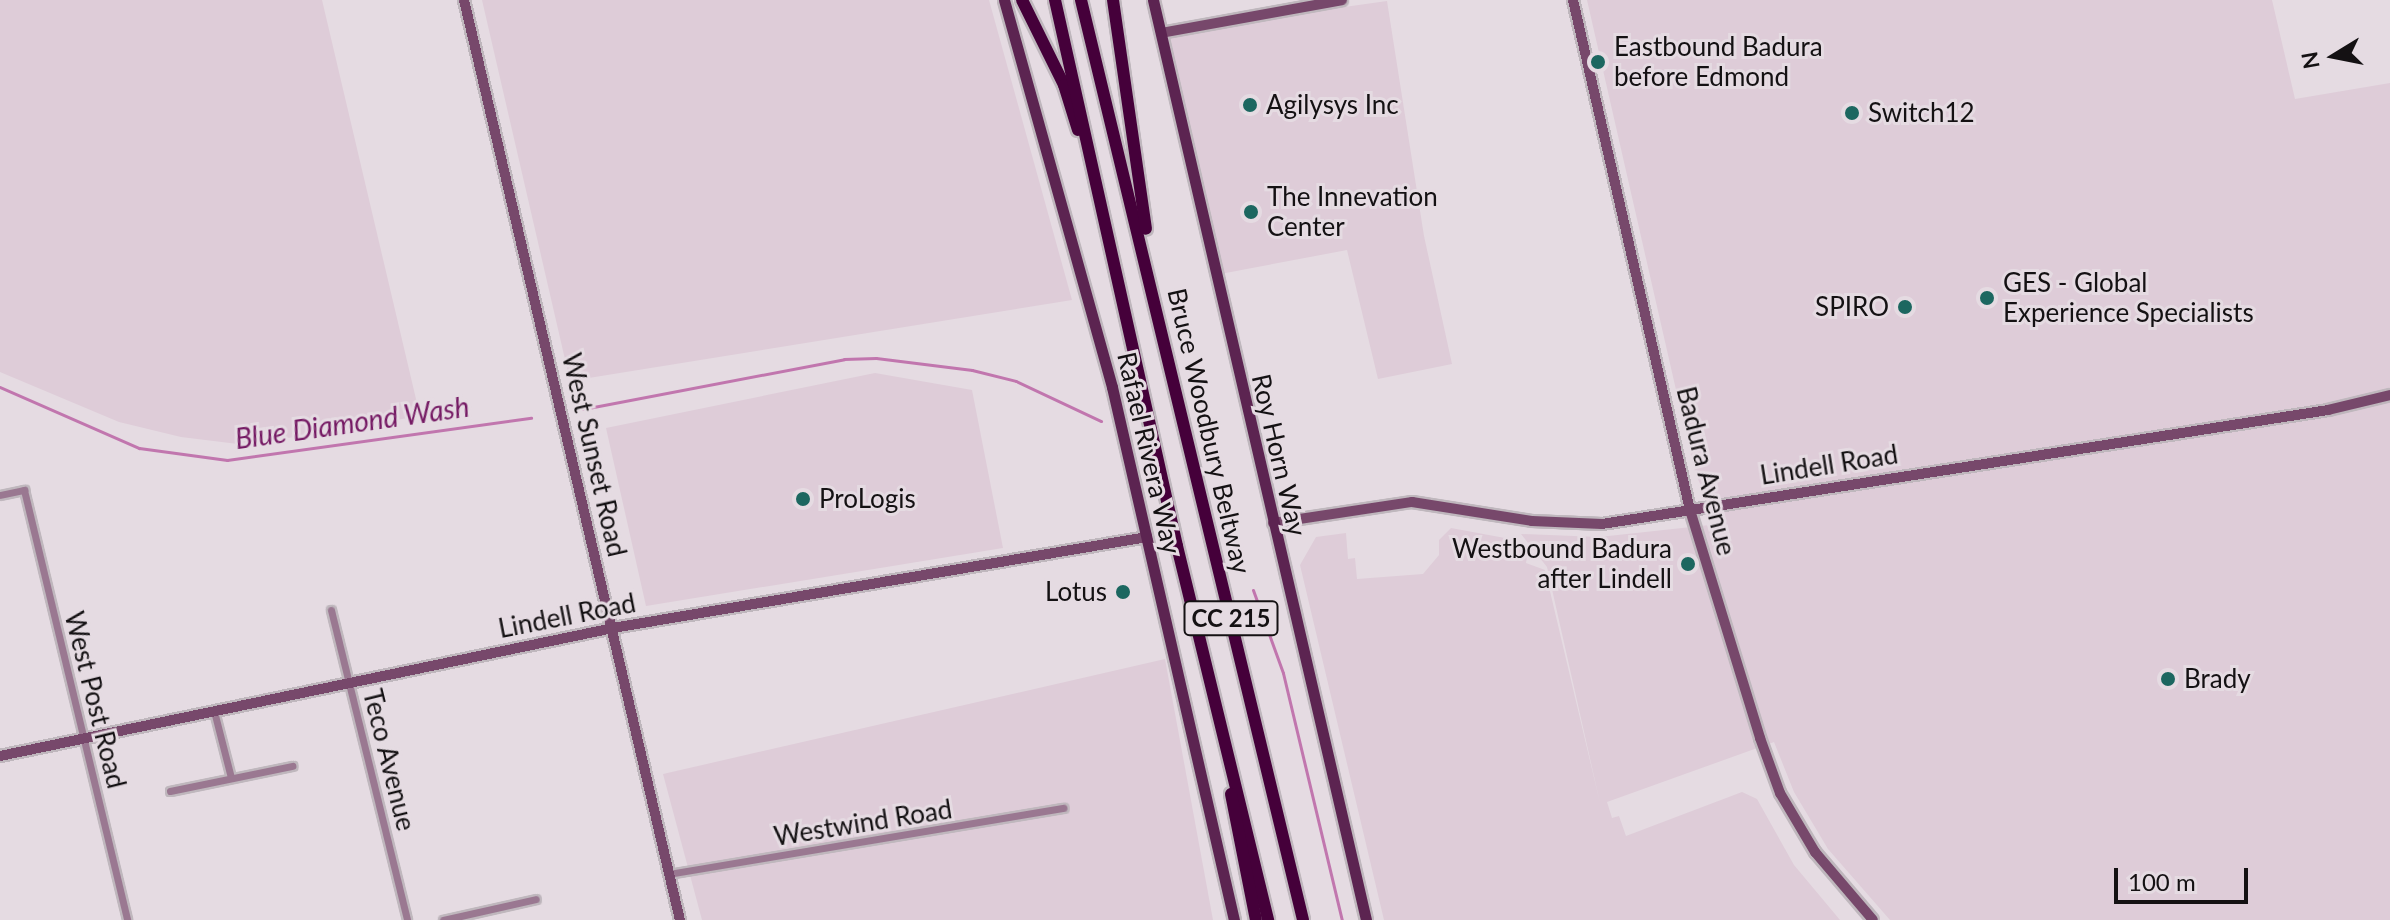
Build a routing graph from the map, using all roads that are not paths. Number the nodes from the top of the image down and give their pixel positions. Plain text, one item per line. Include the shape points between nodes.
1 (464, 0) edge
2 (1004, 0) edge
3 (1022, 0) edge
4 (1055, 0) edge
5 (1081, 0) edge
6 (1113, 0) edge
7 (1153, 0) edge
8 (1342, 0) edge
9 (1573, 0) edge
10 (1161, 33) junction
11 (1095, 174) junction
12 (1158, 315) junction
13 (2390, 395) edge
14 (0, 495) edge
15 (1690, 510) junction
16 (1273, 523) junction
17 (1147, 537) junction
18 (331, 610) dead end
19 (613, 628) junction
20 (350, 684) junction
21 (215, 715) junction
22 (1224, 732) junction
23 (84, 739) junction
24 (0, 756) edge
25 (292, 766) dead end
26 (231, 778) junction
27 (170, 791) dead end
28 (1064, 808) dead end
29 (668, 874) junction
30 (536, 899) dead end
31 (127, 920) edge
32 (407, 920) edge
33 (443, 920) edge
34 (680, 920) edge
35 (1234, 920) edge
36 (1256, 920) edge
37 (1268, 920) edge
38 (1303, 920) edge
39 (1366, 920) edge
40 (1873, 920) edge

1 - 19 street, West Sunset Road
2 - 17 main road, Rafael Rivera Way via 1096,328
3 - 11 highway via 1064,85
4 - 11 highway, CC 215
5 - 12 highway, Bruce Woodbury Beltway / CC 215
6 - 12 highway
7 - 10 main road, Roy Horn Way
8 - 10 street
9 - 15 street, Badura Avenue
10 - 16 main road, Roy Horn Way
11 - 22 highway, CC 215
12 - 38 highway, Bruce Woodbury Beltway / CC 215
13 - 15 street, Lindell Road via 2328,410
14 - 23 street, West Post Road via 24,490
15 - 16 street, Lindell Road via 1602,524 1532,521 1412,502
15 - 40 street, Badura Avenue via 1780,793 1815,852
16 - 39 main road, Roy Horn Way
17 - 19 street, Lindell Road
17 - 35 main road, Rafael Rivera Way
18 - 20 street, Teco Avenue
19 - 20 street, Lindell Road
19 - 29 street, West Sunset Road
20 - 21 street, Lindell Road
20 - 32 street, Teco Avenue
21 - 23 street, Lindell Road
21 - 26 street
22 - 36 highway via 1226,771
22 - 37 highway, CC 215
23 - 24 street, Lindell Road
23 - 31 street, West Post Road
25 - 26 street
26 - 27 street
28 - 29 street, Westwind Road
29 - 34 street, West Sunset Road
30 - 33 street

